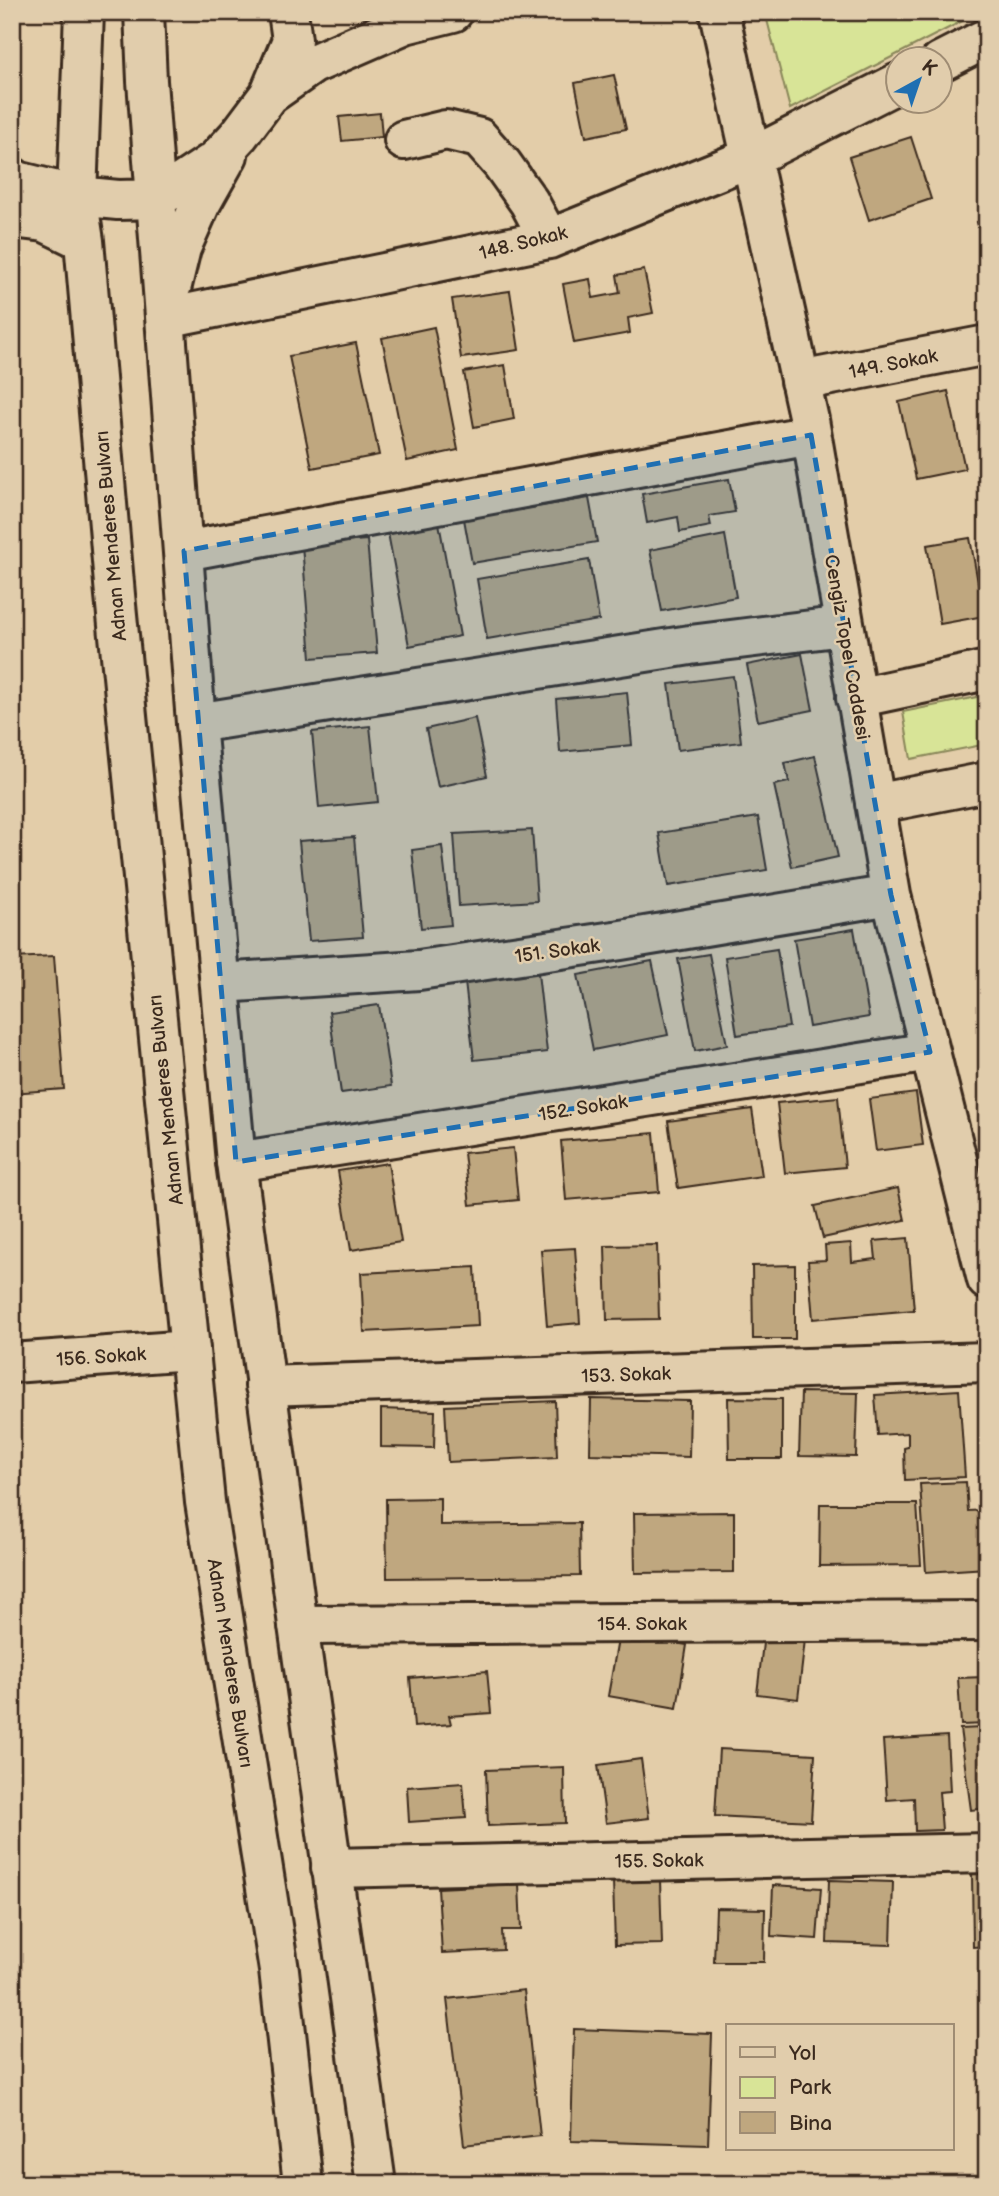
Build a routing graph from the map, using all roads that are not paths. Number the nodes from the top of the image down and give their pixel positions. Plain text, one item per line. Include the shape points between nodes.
1 (84, 12) edge
2 (144, 12) edge
3 (453, 12) edge
4 (719, 12) edge
5 (405, 24) junction
6 (290, 26) edge
7 (987, 38) edge
8 (954, 55) edge
9 (884, 90) edge
10 (269, 95) junction
11 (239, 135) junction
12 (404, 139) dead end
13 (752, 157) junction
14 (13, 189) edge
15 (77, 196) junction
16 (157, 199) junction
17 (549, 239) junction
18 (83, 241) junction
19 (166, 318) junction
20 (987, 345) edge
21 (800, 381) junction
22 (811, 435) junction
23 (184, 551) junction
24 (844, 626) junction
25 (987, 670) edge
26 (856, 698) junction
27 (196, 723) junction
28 (987, 782) edge
29 (875, 804) junction
30 (891, 895) junction
31 (220, 983) junction
32 (930, 1052) junction
33 (236, 1162) junction
34 (987, 1280) edge
35 (190, 1350) junction
36 (987, 1362) edge
37 (12, 1363) edge
38 (265, 1386) junction
39 (987, 1621) edge
40 (298, 1625) junction
41 (987, 1853) edge
42 (331, 1868) junction
43 (303, 2184) edge
44 (376, 2184) edge

1 - 15 street, Adnan Menderes Bulvarı
2 - 16 street
3 - 5 street
4 - 13 street, Cengiz Topel Caddesi
5 - 6 street
5 - 10 street via 313,64
6 - 10 street
7 - 8 street
9 - 13 street, 148. Sokak
10 - 11 street
11 - 16 street via 216,160
11 - 19 street via 181,248
12 - 17 street via 446,130 479,138 529,202
13 - 17 street, 148. Sokak
13 - 21 street, Cengiz Topel Caddesi
14 - 15 street
14 - 18 street via 45,222
15 - 16 street
15 - 18 street, Adnan Menderes Bulvarı
16 - 19 street
17 - 19 street, 148. Sokak
18 - 35 street, Adnan Menderes Bulvarı
19 - 23 street
20 - 21 street, 149. Sokak
21 - 22 street, Cengiz Topel Caddesi
22 - 23 street
22 - 24 street, Cengiz Topel Caddesi
23 - 27 street
24 - 26 street, Cengiz Topel Caddesi
24 - 27 street via 690,645
25 - 26 street
26 - 29 street, Cengiz Topel Caddesi
27 - 31 street
28 - 29 street
29 - 30 street, Cengiz Topel Caddesi
30 - 31 street, 151. Sokak via 419,970
30 - 32 street, Cengiz Topel Caddesi
31 - 33 street
32 - 33 street, 152. Sokak
32 - 34 street, Cengiz Topel Caddesi
33 - 38 street
35 - 37 street, 156. Sokak
35 - 43 street, Adnan Menderes Bulvarı via 205,1502 279,1970
36 - 38 street, 153. Sokak
38 - 40 street
39 - 40 street, 154. Sokak
40 - 42 street
41 - 42 street, 155. Sokak
42 - 44 street

